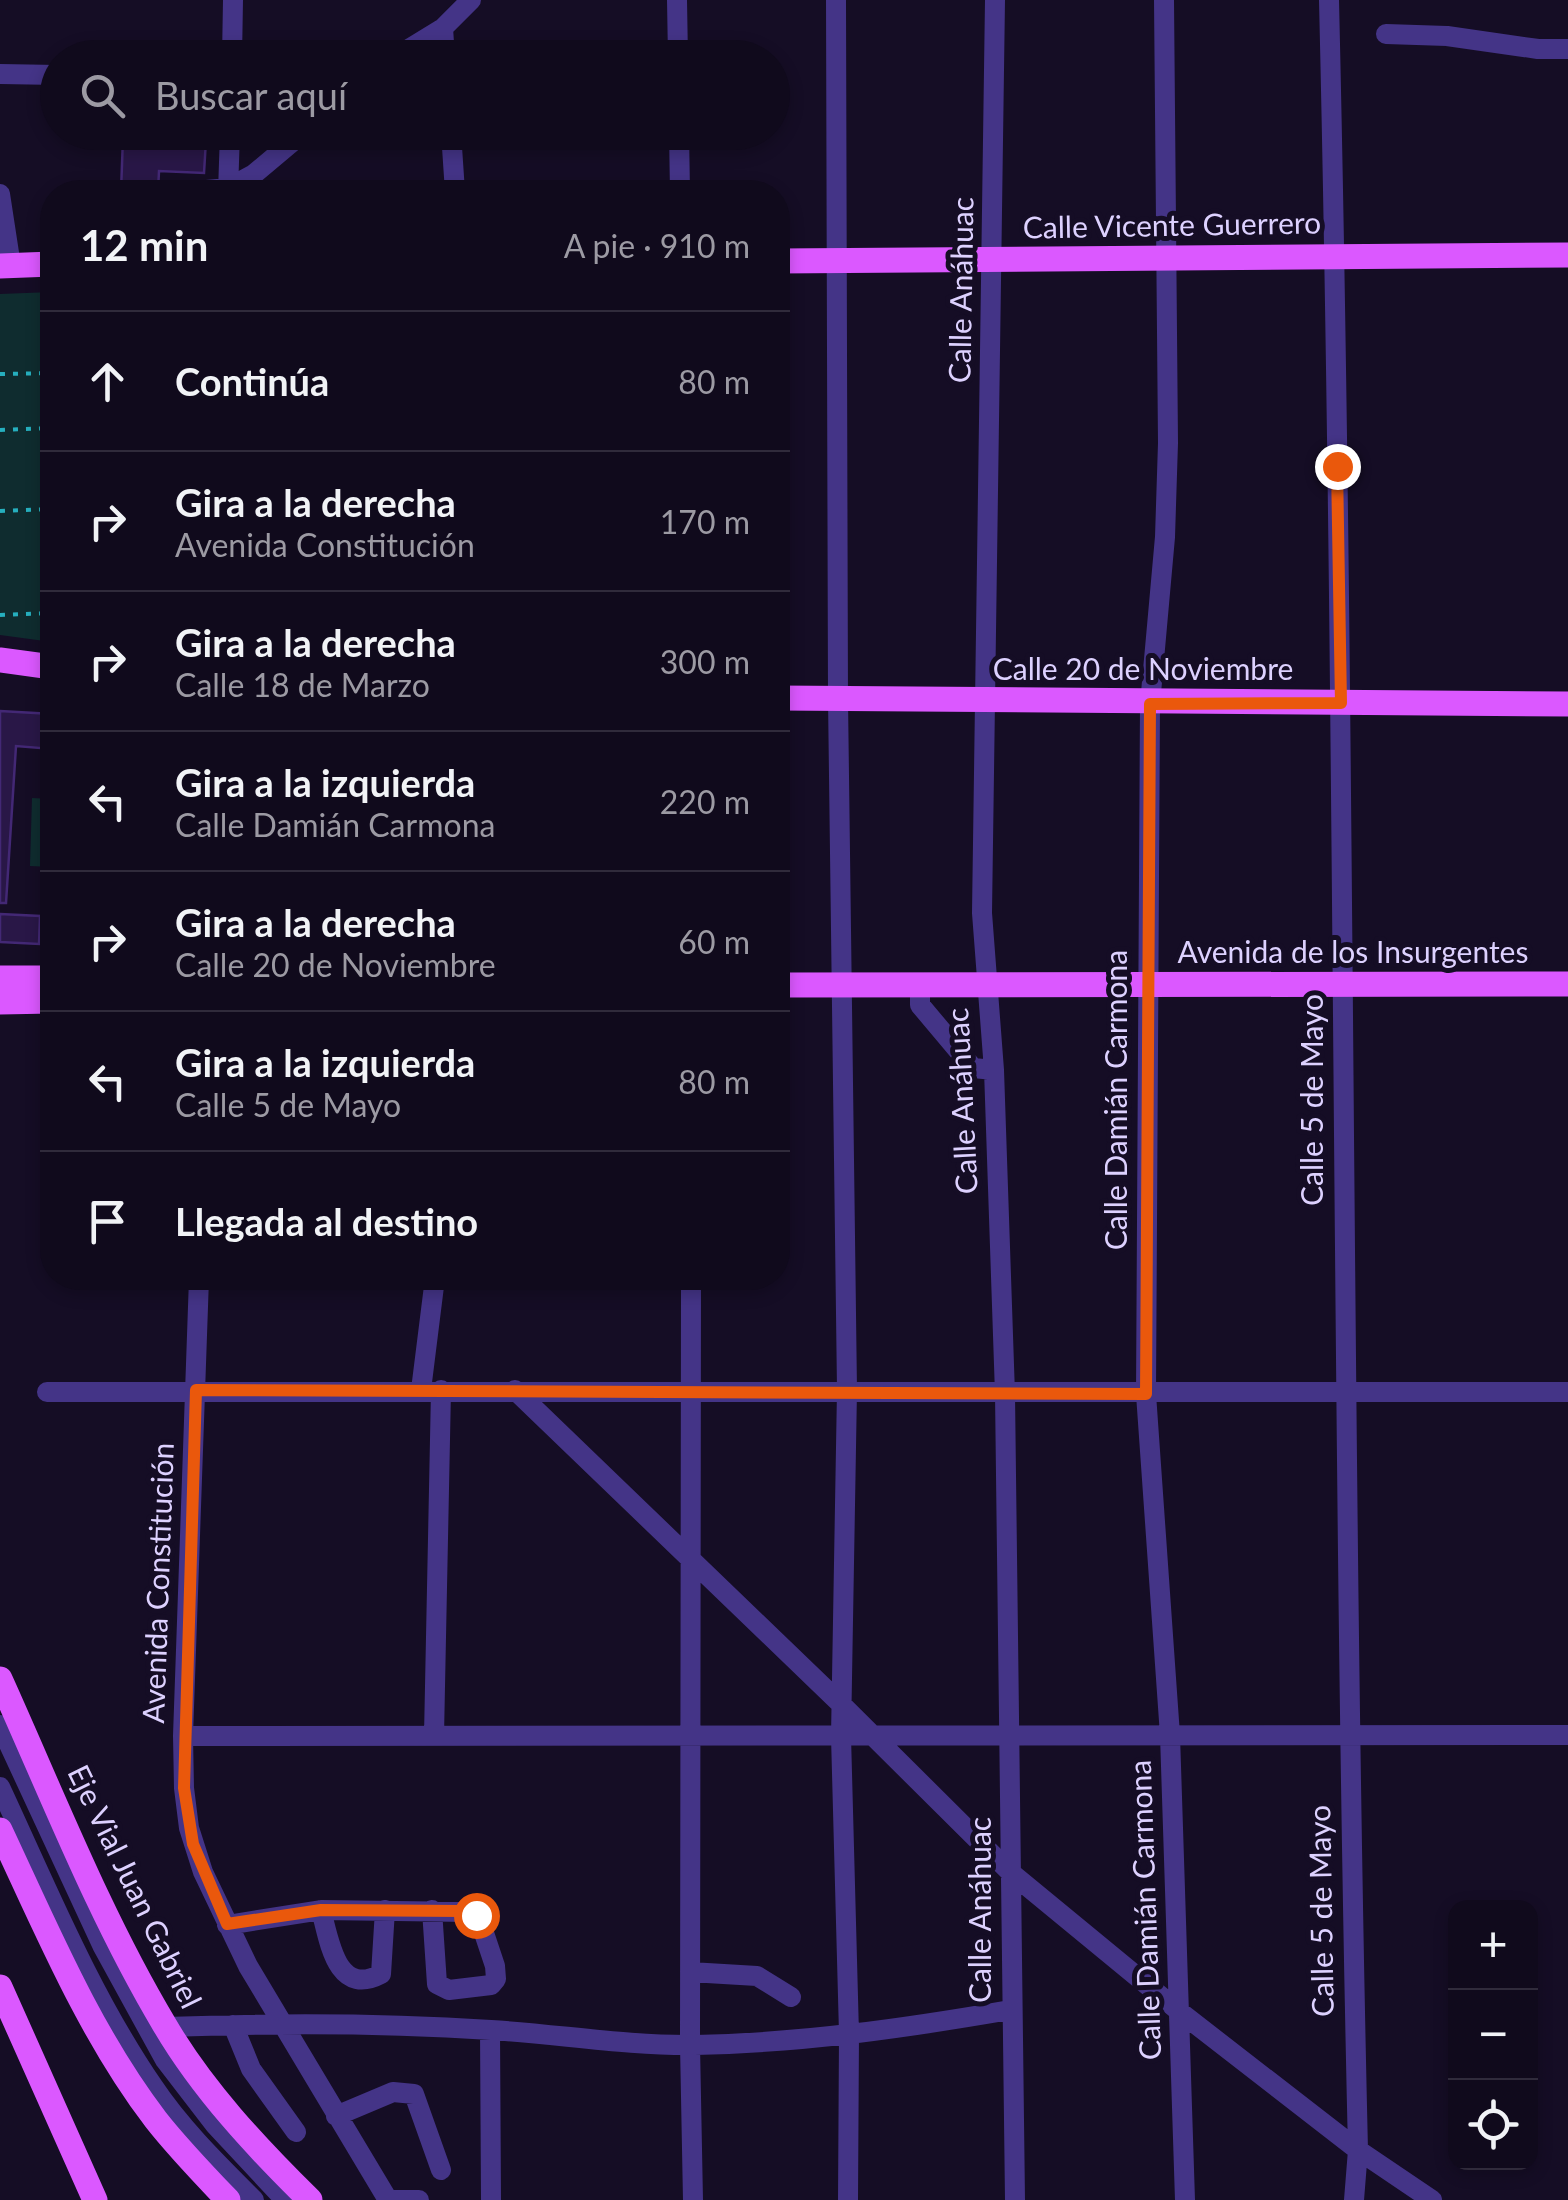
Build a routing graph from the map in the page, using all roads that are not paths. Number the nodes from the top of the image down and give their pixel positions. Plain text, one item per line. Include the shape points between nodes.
1 (233, 0) edge
2 (471, 0) edge
3 (676, 0) edge
4 (836, 0) edge
5 (995, 0) edge
6 (1164, 0) edge
7 (1330, 0) edge
8 (443, 28) junction
9 (1386, 34) dead end
10 (232, 40) edge
11 (423, 40) edge
12 (444, 40) edge
13 (677, 40) edge
14 (1568, 49) edge
15 (0, 74) edge
16 (40, 75) edge
17 (229, 150) edge
18 (283, 150) edge
19 (452, 150) edge
20 (679, 150) edge
21 (228, 180) edge
22 (244, 180) edge
23 (455, 180) edge
24 (680, 180) edge
25 (0, 194) edge
26 (1568, 254) edge
27 (1335, 256) junction
28 (1167, 259) junction
29 (790, 261) edge
30 (839, 261) junction
31 (992, 261) junction
32 (40, 265) edge
33 (5, 266) edge
34 (0, 660) edge
35 (40, 665) edge
36 (790, 698) edge
37 (838, 699) junction
38 (987, 702) junction
39 (1341, 703) junction
40 (1150, 704) junction
41 (1568, 704) edge
42 (0, 978) edge
43 (40, 978) edge
44 (920, 984) junction
45 (987, 984) junction
46 (1568, 984) edge
47 (790, 985) edge
48 (842, 985) junction
49 (1343, 985) junction
50 (1149, 986) junction
51 (40, 1001) edge
52 (0, 1002) edge
53 (994, 1070) junction
54 (199, 1290) edge
55 (434, 1290) edge
56 (692, 1290) edge
57 (196, 1390) junction
58 (431, 1390) junction
59 (515, 1390) junction
60 (693, 1390) junction
61 (847, 1390) junction
62 (47, 1392) dead end
63 (1349, 1392) junction
64 (1568, 1392) edge
65 (1005, 1394) junction
66 (1146, 1394) junction
67 (691, 1562) junction
68 (0, 1679) edge
69 (842, 1705) junction
70 (0, 1726) edge
71 (183, 1736) junction
72 (434, 1736) junction
73 (690, 1736) junction
74 (841, 1736) junction
75 (1011, 1736) junction
76 (1170, 1736) junction
77 (1348, 1736) junction
78 (1568, 1736) edge
79 (873, 1737) junction
80 (0, 1787) edge
81 (0, 1830) edge
82 (1010, 1872) junction
83 (321, 1910) junction
84 (384, 1910) junction
85 (432, 1910) dead end
86 (227, 1924) junction
87 (690, 1972) junction
88 (0, 1988) edge
89 (790, 1997) dead end
90 (1010, 2010) junction
91 (1180, 2012) junction
92 (282, 2024) junction
93 (232, 2025) junction
94 (165, 2027) junction
95 (490, 2030) junction
96 (848, 2034) junction
97 (690, 2046) junction
98 (336, 2116) junction
99 (296, 2132) dead end
100 (1358, 2150) junction
101 (441, 2170) dead end
102 (95, 2200) edge
103 (228, 2200) edge
104 (254, 2200) edge
105 (285, 2200) edge
106 (310, 2200) edge
107 (388, 2200) edge
108 (419, 2200) edge
109 (491, 2200) edge
110 (692, 2200) edge
111 (848, 2200) edge
112 (1015, 2200) edge
113 (1186, 2200) edge
114 (1354, 2200) edge
115 (1432, 2200) edge

1 - 10 street
2 - 8 street
3 - 13 street
4 - 30 street
5 - 31 street, Calle Anáhuac
6 - 28 street, Calle Damián Carmona
7 - 27 street, Calle 5 de Mayo
8 - 11 street
8 - 12 street
9 - 14 street
15 - 16 street
17 - 21 street
18 - 22 street
19 - 23 street
20 - 24 street
25 - 33 street
26 - 27 main road, Calle Vicente Guerrero
27 - 28 main road, Calle Vicente Guerrero
27 - 39 street, Calle 5 de Mayo
28 - 31 main road, Calle Vicente Guerrero
28 - 40 street, Calle Damián Carmona via 1165,537
29 - 30 main road, Calle Vicente Guerrero
30 - 31 main road, Calle Vicente Guerrero
30 - 37 street
31 - 38 street, Calle Anáhuac
32 - 33 main road
34 - 35 main road
36 - 37 main road, Calle 20 de Noviembre
37 - 38 main road, Calle 20 de Noviembre
37 - 48 street
38 - 40 main road, Calle 20 de Noviembre
38 - 45 street, Calle Anáhuac
39 - 40 main road, Calle 20 de Noviembre
39 - 41 main road, Calle 20 de Noviembre
39 - 49 street, Calle 5 de Mayo
40 - 50 street, Calle Damián Carmona
42 - 43 main road
44 - 45 main road, Avenida de los Insurgentes
44 - 48 main road, Avenida de los Insurgentes
44 - 53 street via 920,1005 973,1068
45 - 50 main road, Avenida de los Insurgentes
45 - 53 street, Calle Anáhuac
46 - 49 main road, Avenida de los Insurgentes
47 - 48 main road, Avenida de los Insurgentes
48 - 61 street
49 - 50 main road, Avenida de los Insurgentes
49 - 63 street, Calle 5 de Mayo
50 - 66 street, Calle Damián Carmona
51 - 52 main road
53 - 65 street, Calle Anáhuac
54 - 57 street, Avenida Constitución
55 - 58 street
56 - 60 street
57 - 58 street
57 - 62 street
57 - 71 street, Avenida Constitución
58 - 59 street
58 - 72 street
59 - 60 street
59 - 67 street
60 - 61 street
60 - 67 street
61 - 65 street
61 - 69 street
63 - 64 street
63 - 66 street
63 - 77 street, Calle 5 de Mayo
65 - 66 street
65 - 75 street, Calle Anáhuac
66 - 76 street, Calle Damián Carmona
67 - 69 street
67 - 73 street
68 - 94 main road, Eje Vial Juan Gabriel
69 - 74 street
69 - 79 street
70 - 105 street via 103,1946 165,2060
71 - 72 street
71 - 86 street, Avenida Constitución via 189,1828
72 - 73 street
73 - 74 street
73 - 87 street
74 - 79 street
74 - 96 street
75 - 76 street
75 - 79 street
75 - 82 street, Calle Anáhuac
76 - 77 street
76 - 91 street, Calle Damián Carmona
77 - 78 street
77 - 100 street, Calle 5 de Mayo
79 - 82 street
80 - 104 street via 110,2018 154,2088
81 - 103 main road via 118,2060 155,2118
82 - 90 street, Calle Anáhuac
82 - 91 street
83 - 84 street
83 - 84 street via 341,1970 368,1978 380,1974
83 - 86 street
84 - 85 street
86 - 92 street, Avenida Constitución
87 - 89 street via 757,1976
87 - 97 street
88 - 102 main road
90 - 96 street
90 - 112 street, Calle Anáhuac
91 - 100 street
91 - 113 street, Calle Damián Carmona
92 - 93 street
92 - 95 street
92 - 98 street, Avenida Constitución
93 - 94 street
93 - 99 street via 251,2069
94 - 106 main road, Eje Vial Juan Gabriel via 206,2086
95 - 97 street
95 - 109 street
96 - 97 street
96 - 111 street
97 - 110 street
98 - 101 street via 393,2092 414,2094
98 - 107 street, Avenida Constitución
100 - 114 street, Calle 5 de Mayo
100 - 115 street
107 - 108 street

